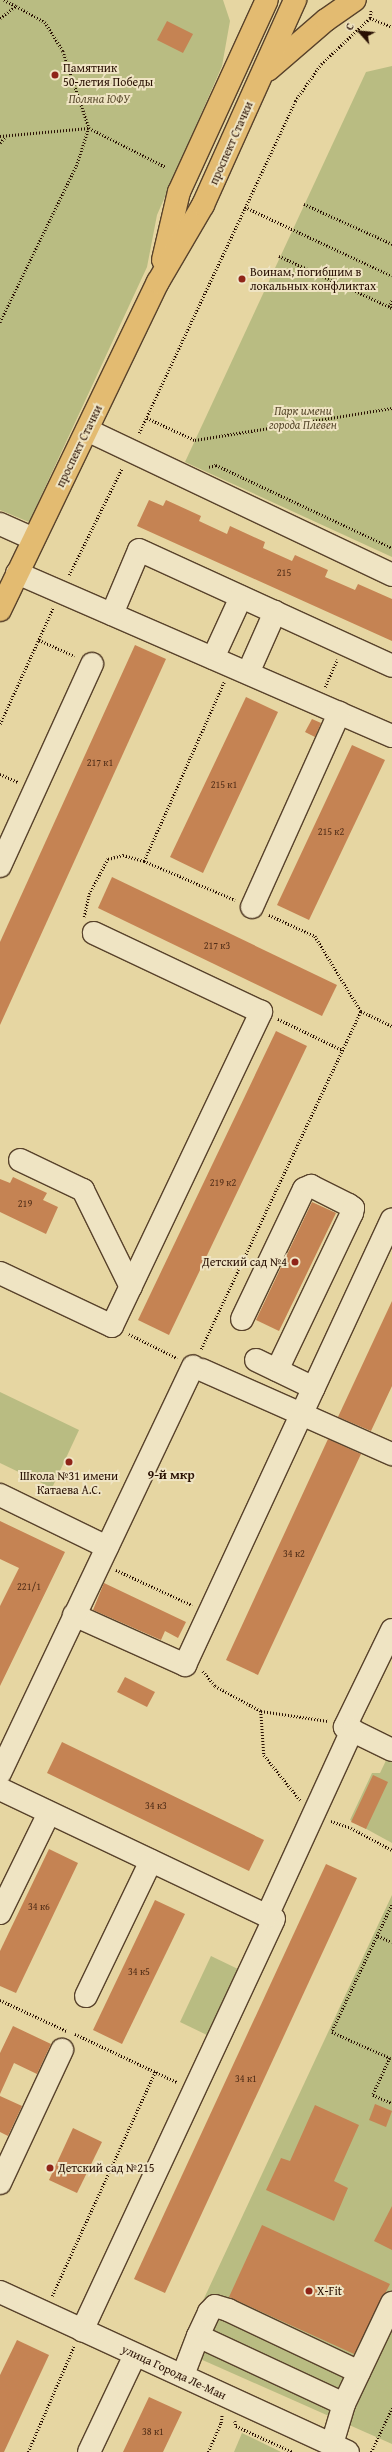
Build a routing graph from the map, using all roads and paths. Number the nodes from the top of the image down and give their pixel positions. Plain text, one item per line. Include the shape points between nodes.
1 (4, 0) edge
2 (267, 0) edge
3 (295, 0) edge
4 (364, 3) edge
5 (16, 6) junction
6 (0, 18) edge
7 (370, 18) junction
8 (392, 27) edge
9 (260, 77) junction
10 (89, 128) junction
11 (0, 136) edge
12 (5, 137) junction
13 (0, 143) edge
14 (166, 167) dead end
15 (304, 204) dead end
16 (245, 207) junction
17 (392, 244) edge
18 (279, 256) dead end
19 (392, 276) edge
20 (158, 282) junction
21 (392, 300) edge
22 (390, 307) edge
23 (0, 312) edge
24 (5, 313) junction
25 (0, 323) edge
26 (392, 408) edge
27 (147, 418) junction
28 (87, 430) junction
29 (131, 451) junction
30 (0, 524) edge
31 (33, 538) junction
32 (17, 573) junction
33 (392, 575) edge
34 (241, 597) junction
35 (0, 610) edge
36 (275, 612) junction
37 (112, 614) junction
38 (38, 640) dead end
39 (344, 644) junction
40 (92, 664) joint
41 (231, 666) junction
42 (392, 666) edge
43 (318, 704) junction
44 (339, 713) junction
45 (392, 736) edge
46 (144, 861) junction
47 (0, 866) edge
48 (252, 907) junction
49 (94, 933) joint
50 (361, 1011) junction
51 (261, 1012) junction
52 (392, 1026) edge
53 (342, 1050) junction
54 (20, 1160) dead end
55 (392, 1220) edge
56 (0, 1273) edge
57 (131, 1287) junction
58 (242, 1319) dead end
59 (112, 1326) junction
60 (256, 1360) dead end
61 (198, 1368) junction
62 (277, 1370) junction
63 (314, 1388) junction
64 (302, 1414) junction
65 (392, 1454) edge
66 (0, 1495) edge
67 (103, 1555) junction
68 (210, 1613) junction
69 (74, 1615) junction
70 (392, 1630) edge
71 (190, 1655) junction
72 (261, 1711) junction
73 (349, 1729) junction
74 (392, 1750) edge
75 (3, 1760) edge
76 (0, 1789) edge
77 (49, 1813) junction
78 (312, 1815) junction
79 (392, 1850) edge
80 (151, 1861) junction
81 (392, 1905) edge
82 (0, 1913) edge
83 (267, 1916) junction
84 (378, 1936) junction
85 (392, 1942) edge
86 (86, 1996) dead end
87 (0, 2000) edge
88 (62, 2050) dead end
89 (156, 2072) junction
90 (194, 2090) junction
91 (392, 2103) edge
92 (0, 2183) edge
93 (0, 2292) edge
94 (51, 2296) dead end
95 (392, 2303) edge
96 (79, 2336) junction
97 (198, 2336) junction
98 (135, 2355) junction
99 (359, 2372) junction
100 (183, 2375) junction
101 (229, 2397) junction
102 (344, 2404) junction
103 (392, 2408) edge
104 (340, 2448) edge
105 (28, 2452) edge
106 (89, 2452) edge
107 (208, 2452) edge
108 (371, 2452) edge

1 - 5 path
2 - 20 main road, проспект Стачки via 179,192
3 - 9 main road, проспект Стачки
4 - 7 path
4 - 9 main road via 326,20
5 - 6 path
5 - 10 path via 45,22 64,51
7 - 8 path
7 - 16 path via 321,64 295,101
9 - 20 main road, проспект Стачки via 203,205
10 - 12 path
10 - 14 path
10 - 24 path via 77,165
11 - 12 path
12 - 13 path
15 - 17 path
16 - 19 path
16 - 27 path
18 - 22 path
20 - 28 main road, проспект Стачки
21 - 22 path
23 - 24 path
24 - 25 path
26 - 27 path via 195,440
27 - 29 path
28 - 29 street
28 - 31 main road, проспект Стачки
29 - 33 street
30 - 31 street
31 - 32 main road, проспект Стачки
32 - 35 main road, проспект Стачки
32 - 37 street
34 - 36 street
34 - 37 street via 139,550
34 - 41 street
36 - 39 street
36 - 41 street
37 - 41 street
38 - 40 path
39 - 42 street
39 - 43 path
40 - 47 street
41 - 43 street
41 - 46 path
43 - 44 street
44 - 45 street
44 - 48 street
46 - 48 path
46 - 49 path via 123,854 108,859 89,894 83,921
48 - 50 path via 316,936
49 - 51 street
50 - 52 path
50 - 53 path
51 - 53 path
51 - 57 street
53 - 61 path
54 - 57 street via 83,1190
55 - 63 street
56 - 59 street
57 - 59 street
58 - 62 street via 304,1189 311,1186 350,1204 353,1208 352,1214
59 - 61 path
60 - 62 street
61 - 64 street
61 - 67 street
62 - 63 street
63 - 64 street
64 - 65 street
64 - 68 street
66 - 67 street
67 - 68 path
67 - 69 street
68 - 71 street
69 - 71 street via 186,1665
69 - 75 street
70 - 73 street
71 - 72 path via 215,1686
72 - 73 path via 331,1721
72 - 78 path via 264,1755
73 - 74 street
73 - 78 street
76 - 77 street
77 - 80 street
77 - 82 street
78 - 79 path via 351,1828
78 - 83 street
80 - 83 street
80 - 86 street
81 - 84 path
83 - 90 street via 274,1919
84 - 85 path
84 - 91 path via 332,2032 390,2058 373,2095
87 - 89 path
88 - 92 street
89 - 90 path
89 - 94 path
90 - 96 street
93 - 96 street, улица Города Ле-Ман
95 - 99 street
96 - 98 street, улица Города Ле-Ман
96 - 105 path
97 - 99 street via 209,2312 215,2306
97 - 100 street
97 - 102 street
98 - 100 street, улица Города Ле-Ман
98 - 106 street
99 - 102 street
100 - 101 street, улица Города Ле-Ман
101 - 104 street, улица Города Ле-Ман
101 - 107 path via 222,2412 222,2423
102 - 104 street
103 - 108 path

